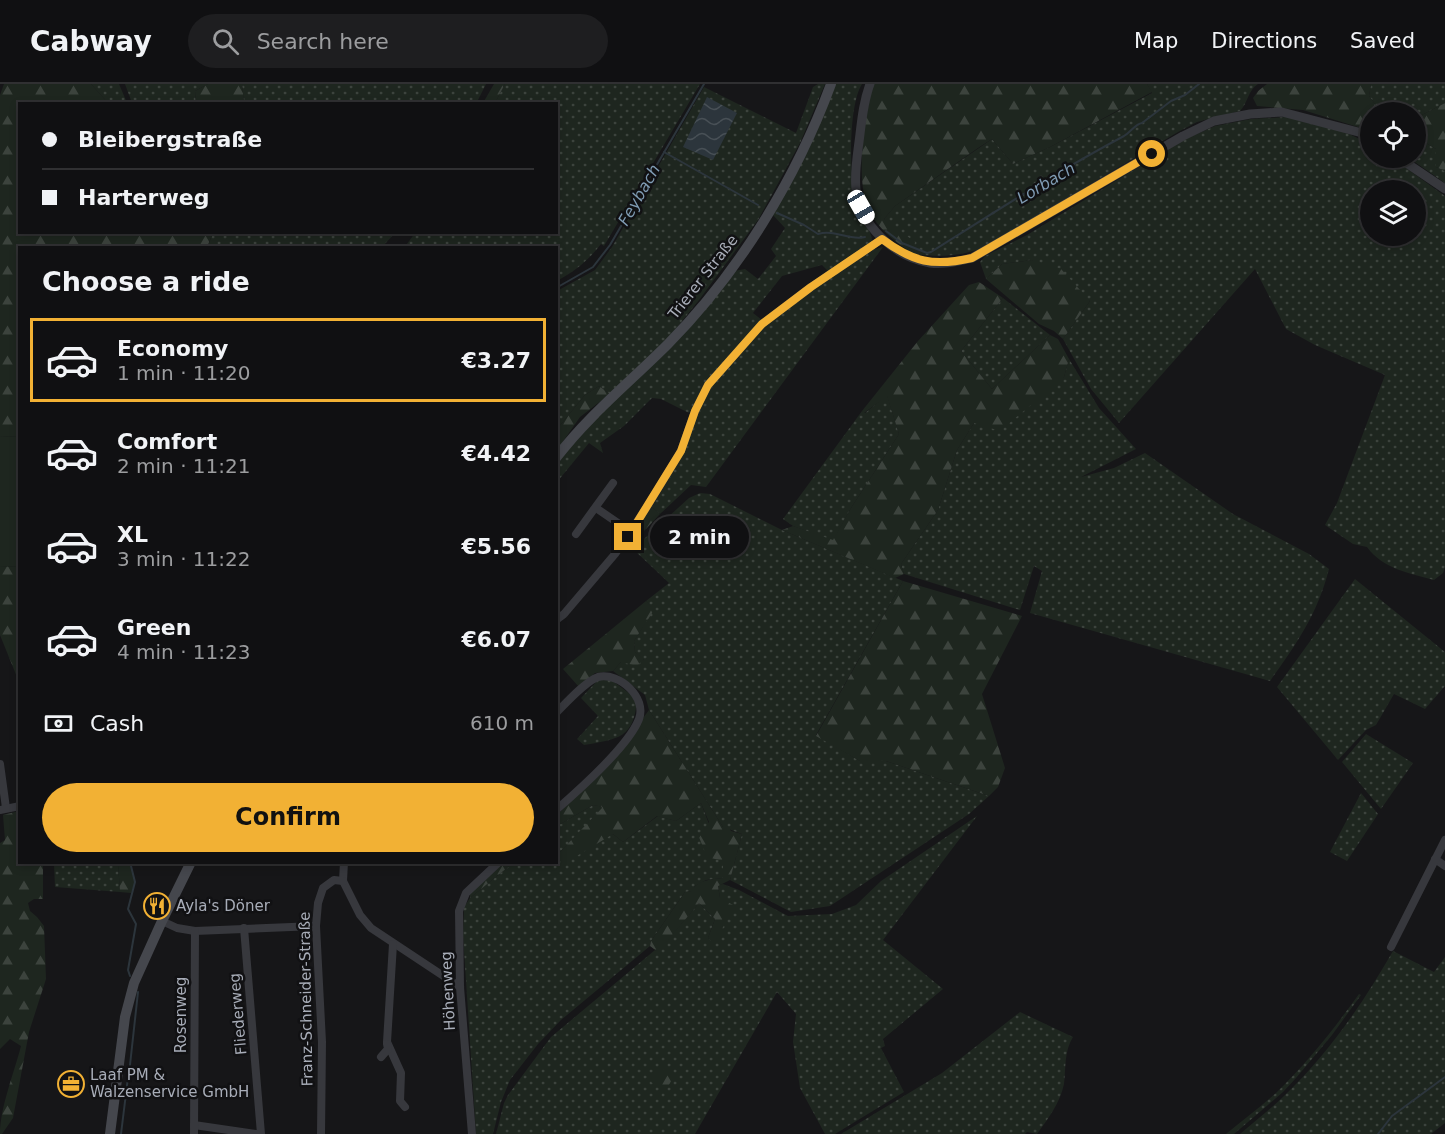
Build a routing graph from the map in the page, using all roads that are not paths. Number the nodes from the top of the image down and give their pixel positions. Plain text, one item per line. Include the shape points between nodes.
1 (831, 84) edge
2 (870, 84) edge
3 (1360, 132) edge
4 (1414, 168) edge
5 (1445, 189) edge
6 (882, 239) junction
7 (558, 456) edge
8 (613, 483) dead end
9 (596, 508) junction
10 (631, 532) junction
11 (576, 534) dead end
12 (558, 618) edge
13 (558, 710) edge
14 (0, 764) edge
15 (18, 806) edge
16 (558, 808) edge
17 (3, 809) edge
18 (1445, 840) edge
19 (1435, 859) junction
20 (190, 864) edge
21 (344, 864) edge
22 (497, 864) edge
23 (1445, 866) edge
24 (343, 881) junction
25 (162, 921) junction
26 (316, 926) junction
27 (244, 928) junction
28 (195, 931) junction
29 (393, 944) junction
30 (1391, 947) dead end
31 (460, 987) junction
32 (387, 1042) junction
33 (381, 1057) dead end
34 (405, 1107) dead end
35 (194, 1125) junction
36 (110, 1134) edge
37 (194, 1134) edge
38 (256, 1134) edge
39 (261, 1134) edge
40 (321, 1134) edge
41 (472, 1134) edge

1 - 7 main road, Trierer Straße via 804,149 732,268 669,343 592,415
2 - 6 street via 862,113 857,192 861,207
3 - 6 street via 1282,112 1214,121 972,258 952,263 924,261 900,252
4 - 5 street
6 - 10 street via 762,324 708,385 681,451
8 - 9 street
9 - 10 street
9 - 11 street
10 - 12 street
13 - 16 street via 591,681 608,676 627,686 639,698 642,708 618,748
14 - 17 street
15 - 17 street
18 - 19 street
19 - 23 street
19 - 30 street
20 - 25 main road
21 - 24 street
22 - 31 street, Höhenweg via 476,883 459,911
24 - 26 street, Franz-Schneider-Straße via 334,880 323,888
24 - 29 street via 360,915
25 - 28 street
25 - 36 main road via 134,983 125,1017
26 - 27 street
26 - 40 street, Franz-Schneider-Straße via 322,1031
27 - 28 street
27 - 39 street, Fliederweg
28 - 35 street, Rosenweg
29 - 31 street
29 - 32 street
31 - 41 street, Höhenweg
32 - 33 street via 388,1049
32 - 34 street via 401,1073 400,1101
35 - 37 street, Rosenweg
35 - 38 street

